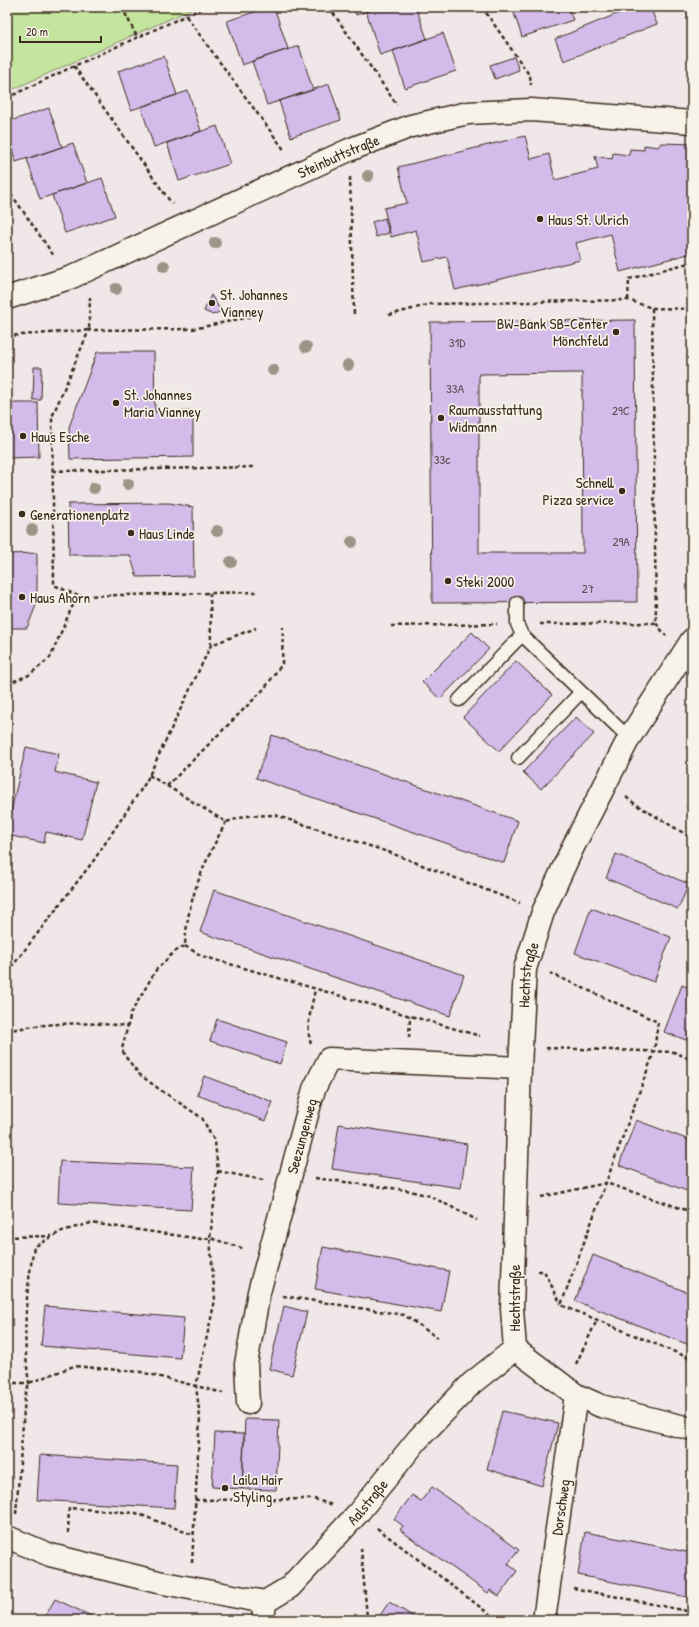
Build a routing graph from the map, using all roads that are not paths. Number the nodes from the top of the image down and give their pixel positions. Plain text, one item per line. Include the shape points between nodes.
1 (692, 122) edge
2 (7, 298) edge
3 (517, 603) dead end
4 (519, 630) junction
5 (692, 640) edge
6 (581, 692) junction
7 (459, 700) dead end
8 (630, 738) junction
9 (518, 758) dead end
10 (520, 1058) junction
11 (515, 1349) junction
12 (576, 1395) junction
13 (248, 1400) road end
14 (692, 1429) edge
15 (11, 1539) edge
16 (264, 1611) edge
17 (544, 1620) edge

1 - 2 street, Steinbuttstraße via 531,110 468,113 411,126 350,150 72,277
3 - 4 lane
4 - 6 lane
4 - 7 lane
5 - 8 street, Hechtstraße
6 - 8 lane
6 - 9 lane
8 - 10 street, Hechtstraße via 573,847 543,912 525,969
10 - 11 street, Hechtstraße via 512,1309
10 - 13 street, Seezungenweg via 329,1059 314,1089 258,1292 246,1364
11 - 12 street
11 - 16 street, Aalstraße via 472,1383 418,1439 358,1513 290,1587
12 - 14 street via 601,1406
12 - 17 street, Dorschweg
15 - 16 street, Aalstraße via 66,1559 191,1588

